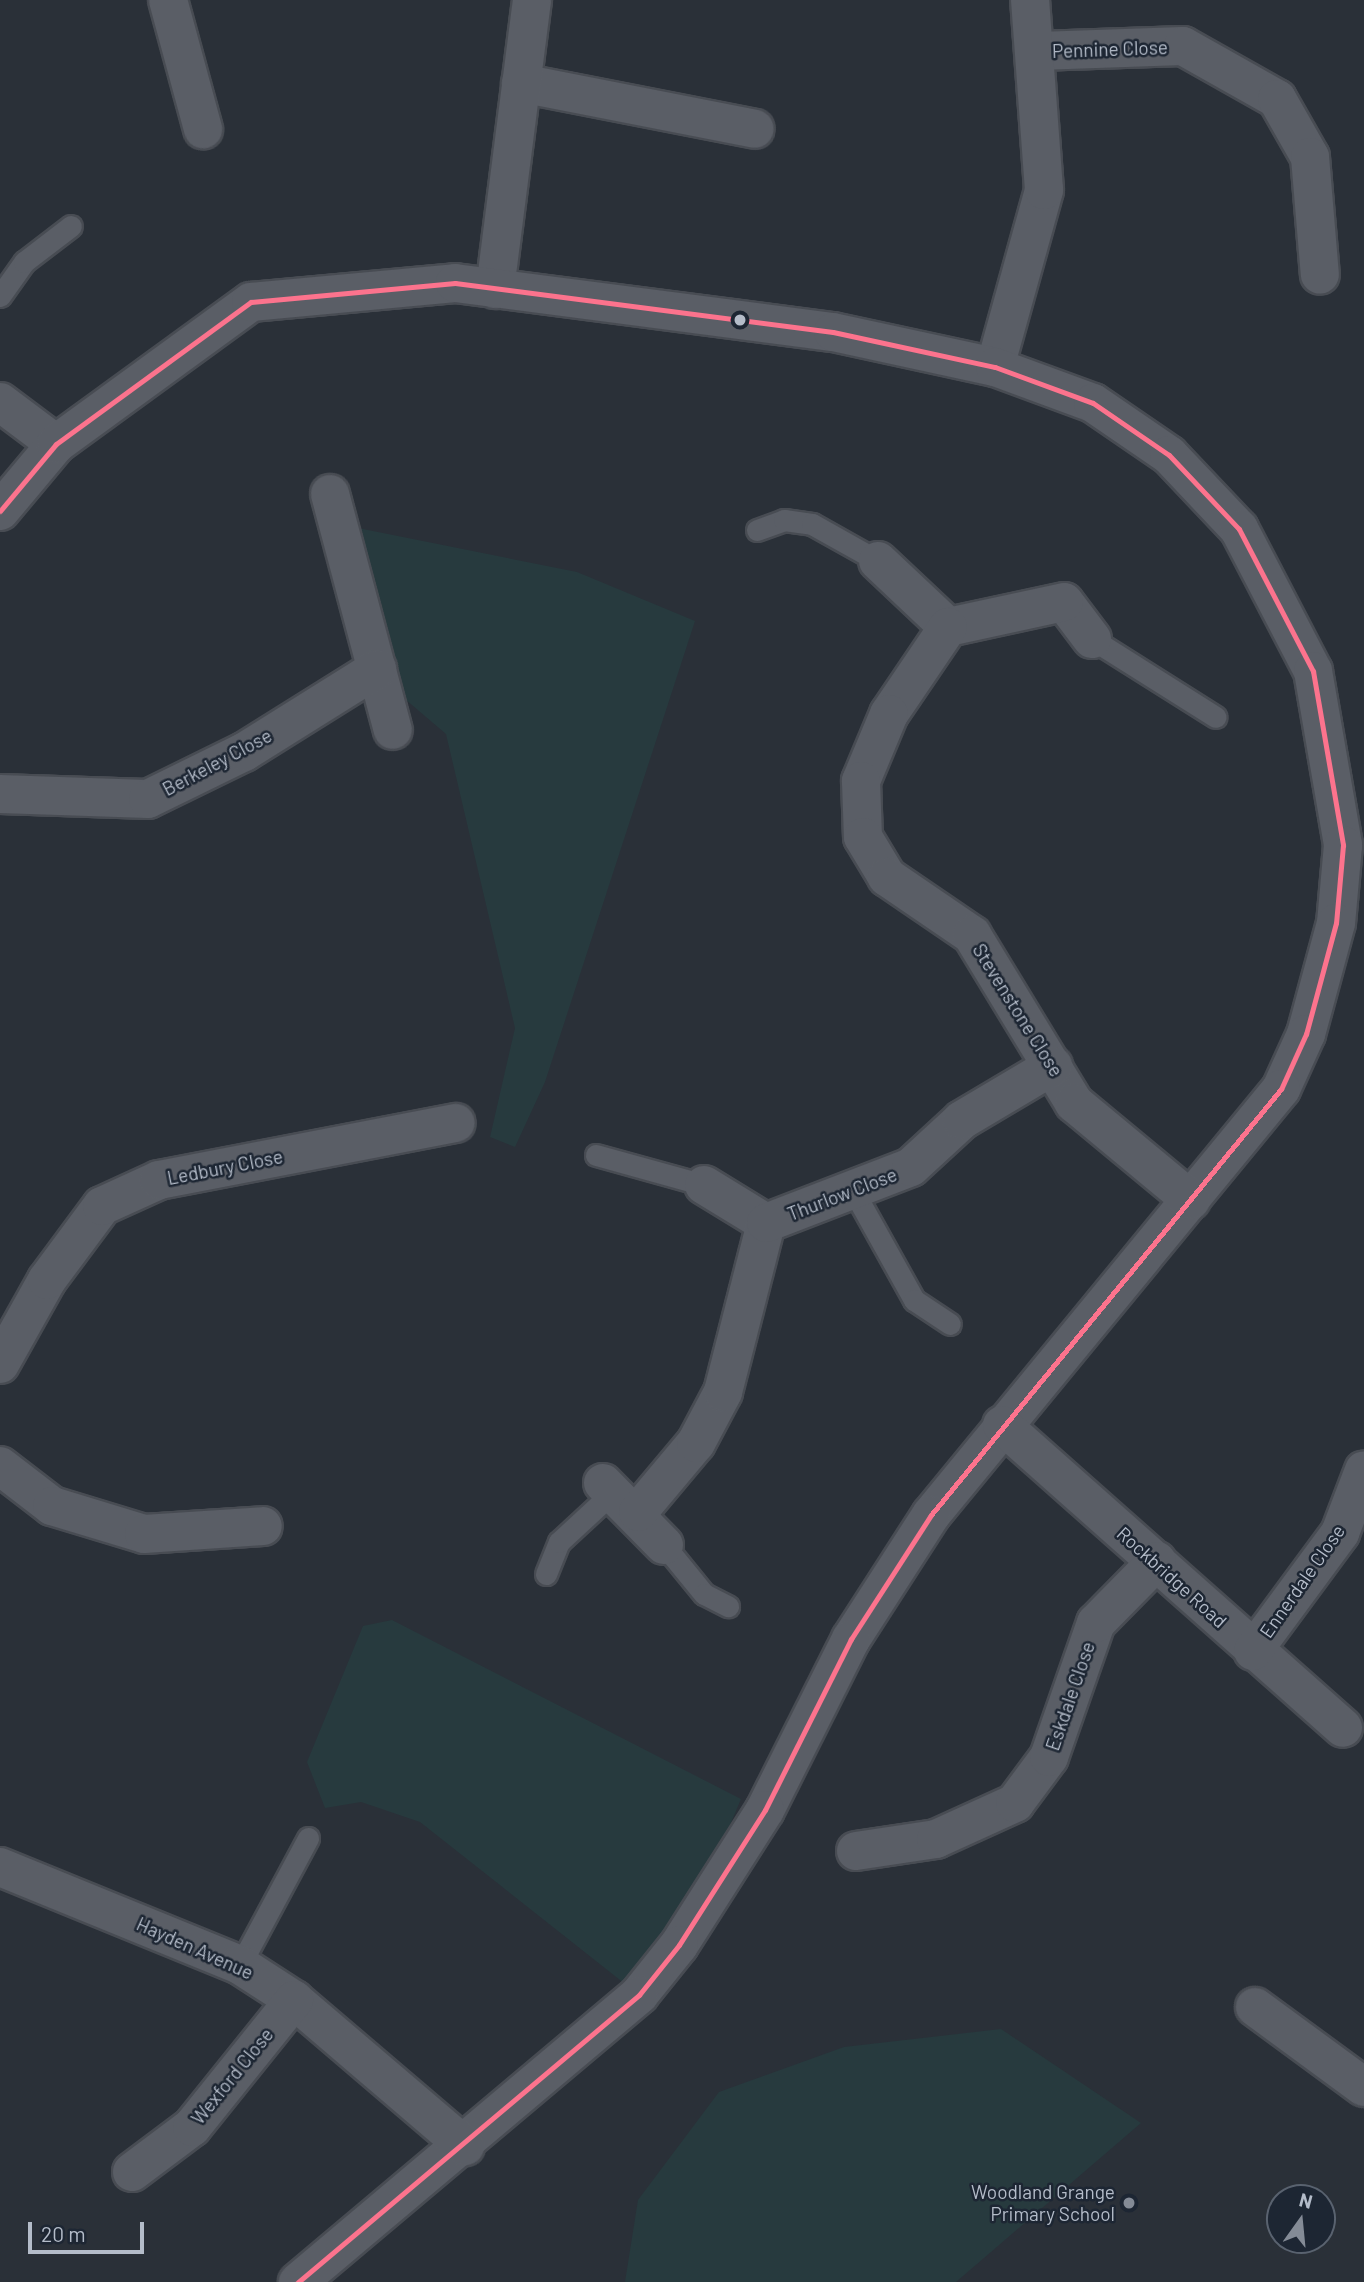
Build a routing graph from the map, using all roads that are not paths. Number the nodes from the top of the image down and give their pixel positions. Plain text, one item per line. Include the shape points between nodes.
1 (168, 0) edge
2 (532, 0) edge
3 (1030, 0) edge
4 (1038, 51) junction
5 (521, 83) junction
6 (204, 129) dead end
7 (755, 129) dead end
8 (71, 226) dead end
9 (1320, 275) dead end
10 (495, 289) junction
11 (0, 296) edge
12 (995, 368) junction
13 (0, 402) edge
14 (56, 444) junction
15 (330, 494) dead end
16 (0, 511) edge
17 (757, 530) dead end
18 (878, 561) joint
19 (948, 627) junction
20 (1091, 639) joint
21 (377, 669) junction
22 (1216, 717) dead end
23 (393, 730) dead end
24 (0, 794) edge
25 (1354, 847) edge
26 (1053, 1066) junction
27 (456, 1124) dead end
28 (596, 1154) dead end
29 (704, 1185) joint
30 (854, 1192) junction
31 (1191, 1200) junction
32 (766, 1223) junction
33 (950, 1324) dead end
34 (0, 1364) edge
35 (1002, 1424) junction
36 (0, 1466) edge
37 (1364, 1470) edge
38 (618, 1496) junction
39 (263, 1526) dead end
40 (664, 1545) joint
41 (1157, 1561) junction
42 (546, 1574) dead end
43 (728, 1606) dead end
44 (1253, 1651) junction
45 (1343, 1728) dead end
46 (308, 1838) dead end
47 (856, 1851) dead end
48 (0, 1867) edge
49 (240, 1965) junction
50 (294, 2000) junction
51 (1255, 2007) dead end
52 (1364, 2087) edge
53 (465, 2146) junction
54 (132, 2172) dead end
55 (298, 2282) edge

1 - 6 street
2 - 5 street
3 - 4 street, Pennine Close
4 - 9 street, Pennine Close via 1183,46 1277,99 1310,157
4 - 12 street, Pennine Close via 1044,190
5 - 7 street
5 - 10 street
8 - 11 lane via 24,262
10 - 12 street via 833,332
10 - 14 street via 455,283 251,302
12 - 25 street via 1093,403 1169,455 1239,529 1313,671
13 - 14 street
14 - 16 street
15 - 21 street
17 - 18 lane via 784,520 812,524
18 - 19 street
19 - 20 street via 1065,602
19 - 26 street, Stevenstone Close via 889,714 861,781 863,837 887,877 972,935
20 - 22 lane
21 - 23 street
21 - 24 street, Berkeley Close via 244,752 148,799
25 - 31 street via 1306,1034 1281,1089
26 - 30 street, Thurlow Close via 962,1120 911,1167
26 - 31 street, Stevenstone Close via 1074,1103
27 - 34 street, Ledbury Close via 159,1180 102,1206 47,1280
28 - 29 lane
29 - 32 street, Thurlow Close
30 - 32 street, Thurlow Close
30 - 33 lane via 914,1300
31 - 35 street
32 - 38 street, Thurlow Close via 723,1392 696,1443
35 - 41 street, Rockbridge Road
35 - 53 street via 931,1515 851,1639 765,1811 679,1945 639,1995
36 - 39 street via 52,1506 144,1534
37 - 44 street, Ennerdale Close via 1340,1533
38 - 40 street
38 - 42 lane via 559,1542
40 - 43 lane via 704,1594
41 - 44 street, Rockbridge Road
41 - 47 street, Eskdale Close via 1096,1623 1049,1758 1014,1804 936,1839
44 - 45 street, Rockbridge Road
46 - 49 lane
48 - 49 street, Hayden Avenue
49 - 50 street, Hayden Avenue
50 - 53 street, Hayden Avenue
50 - 54 street, Wexford Close via 192,2127
51 - 52 street
53 - 55 street

